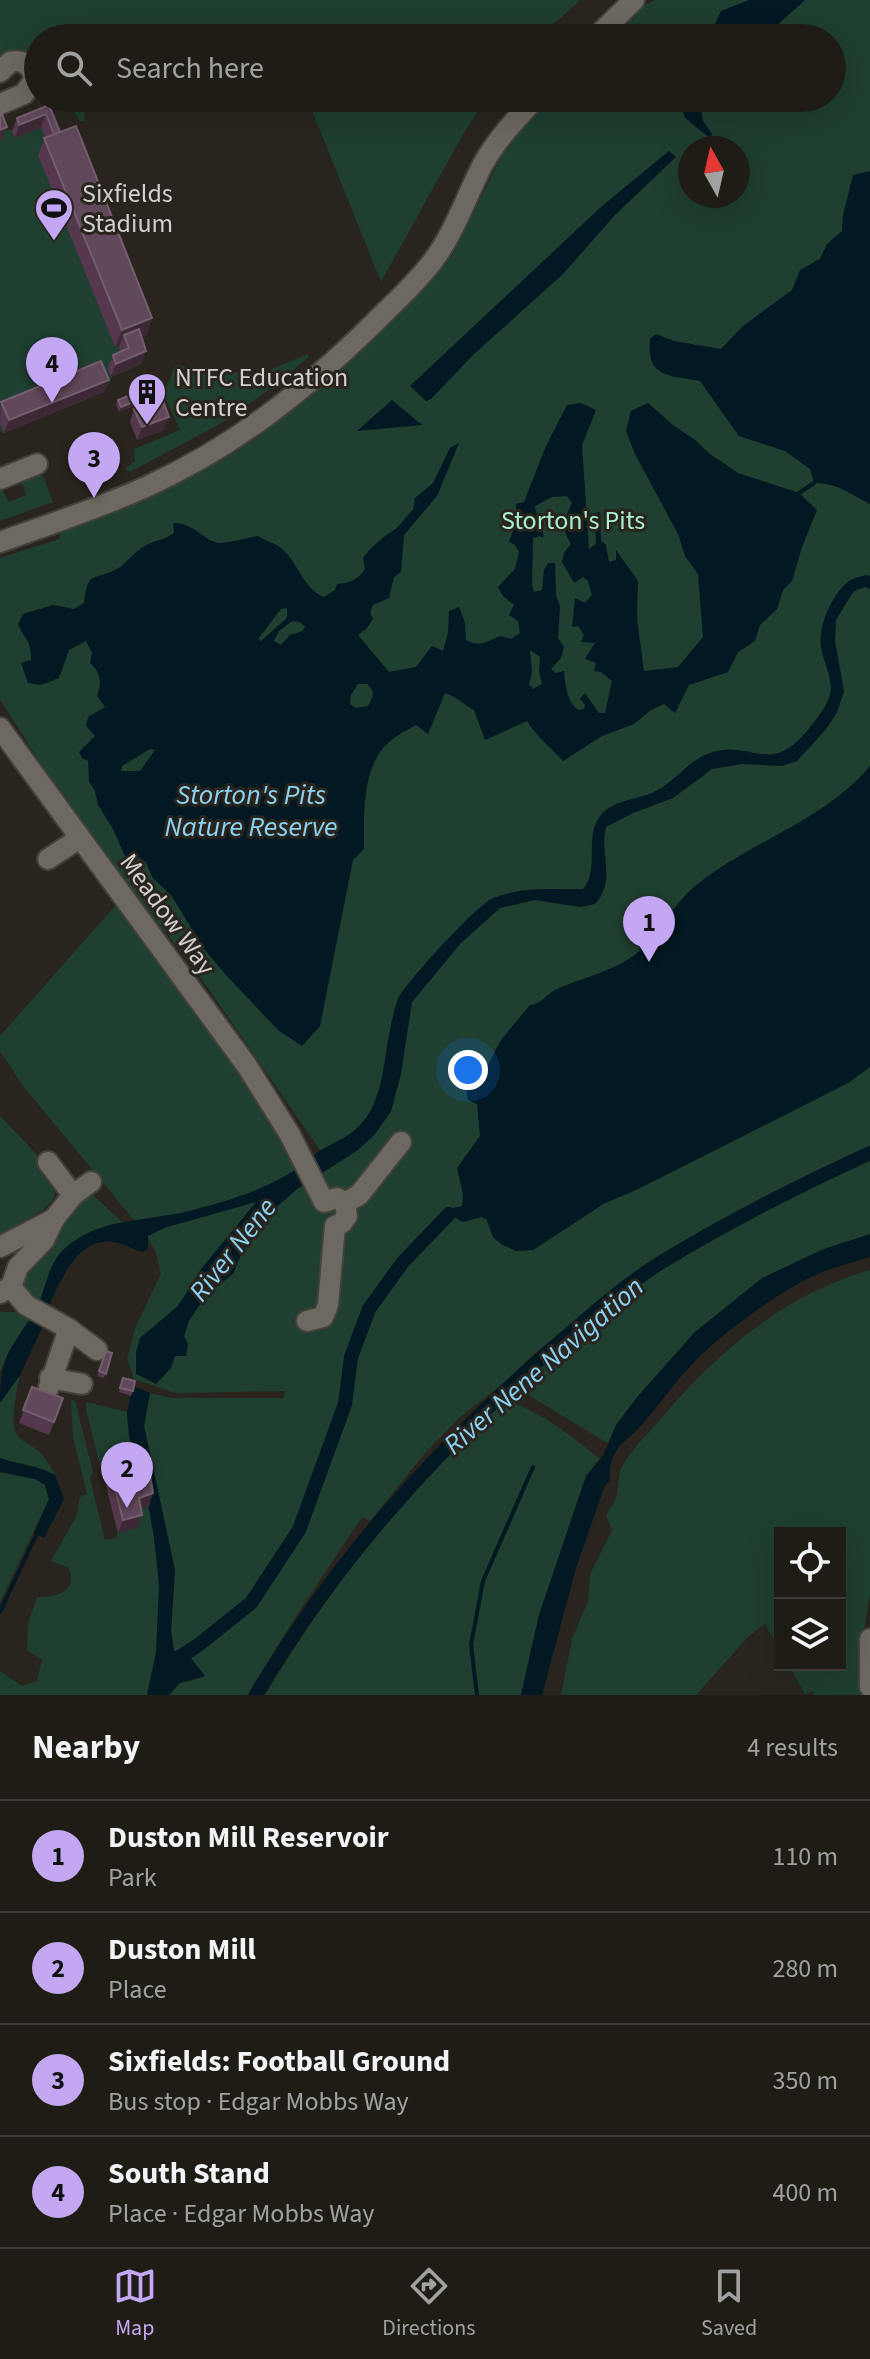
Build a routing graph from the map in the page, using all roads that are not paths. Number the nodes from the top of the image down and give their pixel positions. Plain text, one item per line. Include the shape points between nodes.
1 (634, 0) edge
2 (609, 24) edge
3 (24, 64) edge
4 (0, 72) edge
5 (0, 84) edge
6 (24, 94) edge
7 (0, 102) edge
8 (522, 112) edge
9 (37, 464) dead end
10 (0, 479) edge
11 (0, 542) edge
12 (0, 728) edge
13 (80, 838) junction
14 (48, 859) dead end
15 (401, 1142) dead end
16 (48, 1162) dead end
17 (91, 1182) dead end
18 (73, 1195) junction
19 (345, 1203) junction
20 (54, 1219) junction
21 (0, 1247) edge
22 (5, 1290) edge
23 (307, 1321) dead end
24 (60, 1324) junction
25 (97, 1350) dead end
26 (82, 1384) dead end
27 (870, 1639) edge
28 (870, 1687) edge

1 - 2 street
3 - 4 street via 10,62
5 - 7 street
6 - 7 street
8 - 11 street via 491,151 428,267 304,387 232,440 163,479
9 - 10 street
12 - 13 street, Meadow Way
13 - 14 street
13 - 19 street, Meadow Way via 239,1054 289,1133 324,1202 337,1198
15 - 19 street via 359,1195
16 - 18 street
17 - 18 street
18 - 20 street
19 - 23 street via 347,1216 335,1226 328,1305 323,1317
20 - 21 street
20 - 22 street
22 - 24 street
24 - 25 street
24 - 26 street via 50,1383
27 - 28 street

